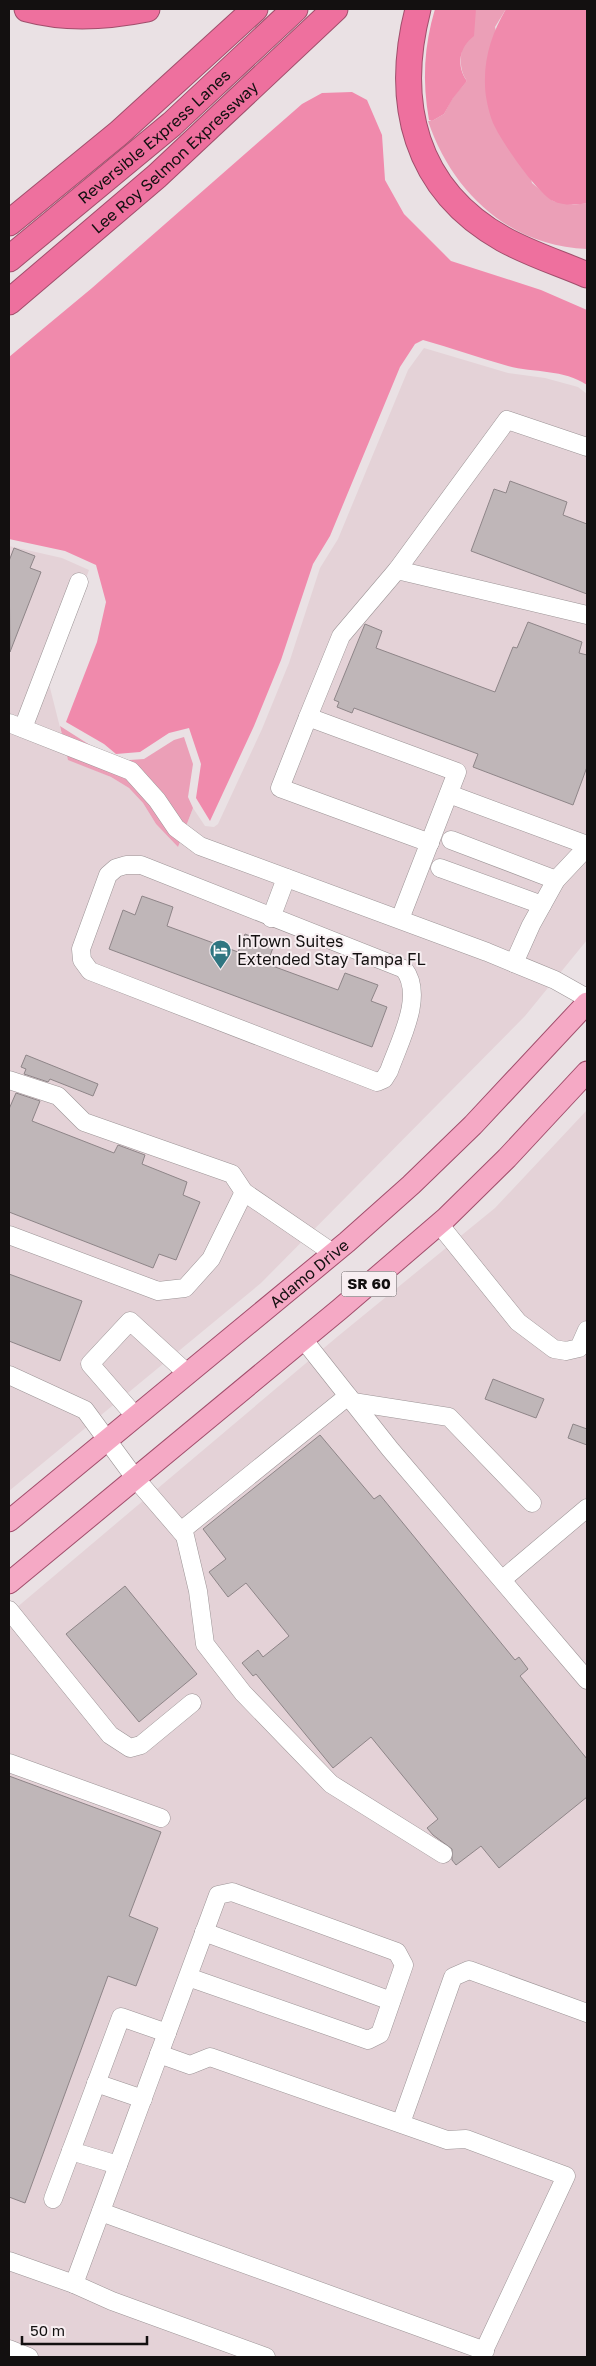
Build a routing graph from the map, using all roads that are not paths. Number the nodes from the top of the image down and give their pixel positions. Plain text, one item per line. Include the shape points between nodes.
1 (27, 9) edge
2 (147, 9) edge
3 (256, 9) edge
4 (295, 9) edge
5 (335, 9) edge
6 (418, 9) edge
7 (9, 223) edge
8 (9, 259) edge
9 (580, 269) edge
10 (9, 302) edge
11 (587, 447) edge
12 (397, 570) junction
13 (79, 582) dead end
14 (587, 616) edge
15 (308, 717) junction
16 (16, 725) edge
17 (450, 794) junction
18 (451, 840) dead end
19 (430, 843) junction
20 (587, 846) edge
21 (440, 868) dead end
22 (286, 878) junction
23 (556, 880) junction
24 (542, 905) junction
25 (271, 918) junction
26 (400, 919) junction
27 (514, 963) junction
28 (587, 998) edge
29 (587, 1004) edge
30 (587, 1072) edge
31 (9, 1080) edge
32 (244, 1192) junction
33 (439, 1224) junction
34 (9, 1235) edge
35 (333, 1253) junction
36 (587, 1330) edge
37 (303, 1339) junction
38 (188, 1374) junction
39 (9, 1375) edge
40 (351, 1399) junction
41 (136, 1417) junction
42 (108, 1440) junction
43 (135, 1478) junction
44 (532, 1503) dead end
45 (587, 1508) edge
46 (9, 1521) edge
47 (181, 1531) junction
48 (503, 1579) junction
49 (9, 1583) edge
50 (9, 1610) edge
51 (587, 1680) edge
52 (192, 1703) dead end
53 (9, 1763) edge
54 (161, 1818) dead end
55 (443, 1854) dead end
56 (204, 1932) junction
57 (188, 1977) junction
58 (391, 2001) junction
59 (587, 2013) edge
60 (167, 2032) junction
61 (159, 2054) junction
62 (96, 2083) junction
63 (143, 2099) junction
64 (401, 2123) junction
65 (71, 2151) junction
66 (118, 2165) junction
67 (53, 2199) dead end
68 (101, 2212) junction
69 (9, 2261) edge
70 (74, 2284) junction
71 (9, 2349) edge
72 (483, 2354) edge
73 (29, 2357) edge
74 (266, 2357) edge

1 - 2 highway via 72,17 116,15
3 - 7 highway via 119,133
4 - 8 highway, Reversible Express Lanes via 172,124
5 - 10 highway, Lee Roy Selmon Expressway via 157,176
6 - 9 highway via 411,37 407,83 410,113 426,160 448,193 485,228 518,247
11 - 12 street via 507,420
12 - 14 street
12 - 15 street via 341,636
13 - 16 street
15 - 17 street via 457,772
15 - 19 street via 280,788
16 - 22 street via 131,771 176,828 200,846
17 - 19 street
17 - 20 street
18 - 23 street
19 - 26 street
20 - 23 street
21 - 24 street
22 - 25 street
22 - 26 street
23 - 24 street
24 - 27 street
25 - 25 street via 404,969 410,976 413,1003 384,1079 377,1082 90,970 82,960 81,949 108,875 126,865 141,865
26 - 27 street
27 - 28 street
29 - 35 main road, Adamo Drive / SR 60 via 473,1125
30 - 33 main road, SR 60 via 507,1158
31 - 32 street via 58,1096 84,1122 232,1174
32 - 34 street via 211,1259 185,1288 158,1291
32 - 35 street
33 - 36 street via 518,1322 554,1349 579,1348
33 - 37 main road, SR 60
35 - 38 main road, Adamo Drive / SR 60
37 - 40 street
37 - 43 main road, SR 60
38 - 41 main road, Adamo Drive / SR 60
38 - 41 street via 130,1321 90,1364
39 - 42 street via 85,1410
40 - 44 street via 448,1417
40 - 47 street
40 - 48 street
41 - 42 main road, Adamo Drive / SR 60
42 - 43 street
42 - 46 main road, Adamo Drive / SR 60
43 - 47 street
43 - 49 main road, SR 60
45 - 48 street
47 - 55 street via 198,1591 206,1644 243,1693 331,1784
48 - 51 street
50 - 52 street via 110,1735 130,1748 141,1745
53 - 54 street
56 - 57 street
56 - 58 street
56 - 58 street via 218,1895 232,1892 379,1945 397,1952 404,1965
57 - 58 street via 368,2040 380,2034
57 - 60 street
59 - 64 street via 469,1970 453,1976
60 - 61 street
60 - 62 street via 121,2017
61 - 63 street
61 - 64 street via 190,2066 210,2057
62 - 63 street
62 - 65 street
63 - 66 street
64 - 72 street via 447,2140 466,2139 566,2176
65 - 66 street
65 - 67 street
66 - 68 street
68 - 70 street
68 - 72 street
69 - 70 street
70 - 74 street
71 - 73 street

